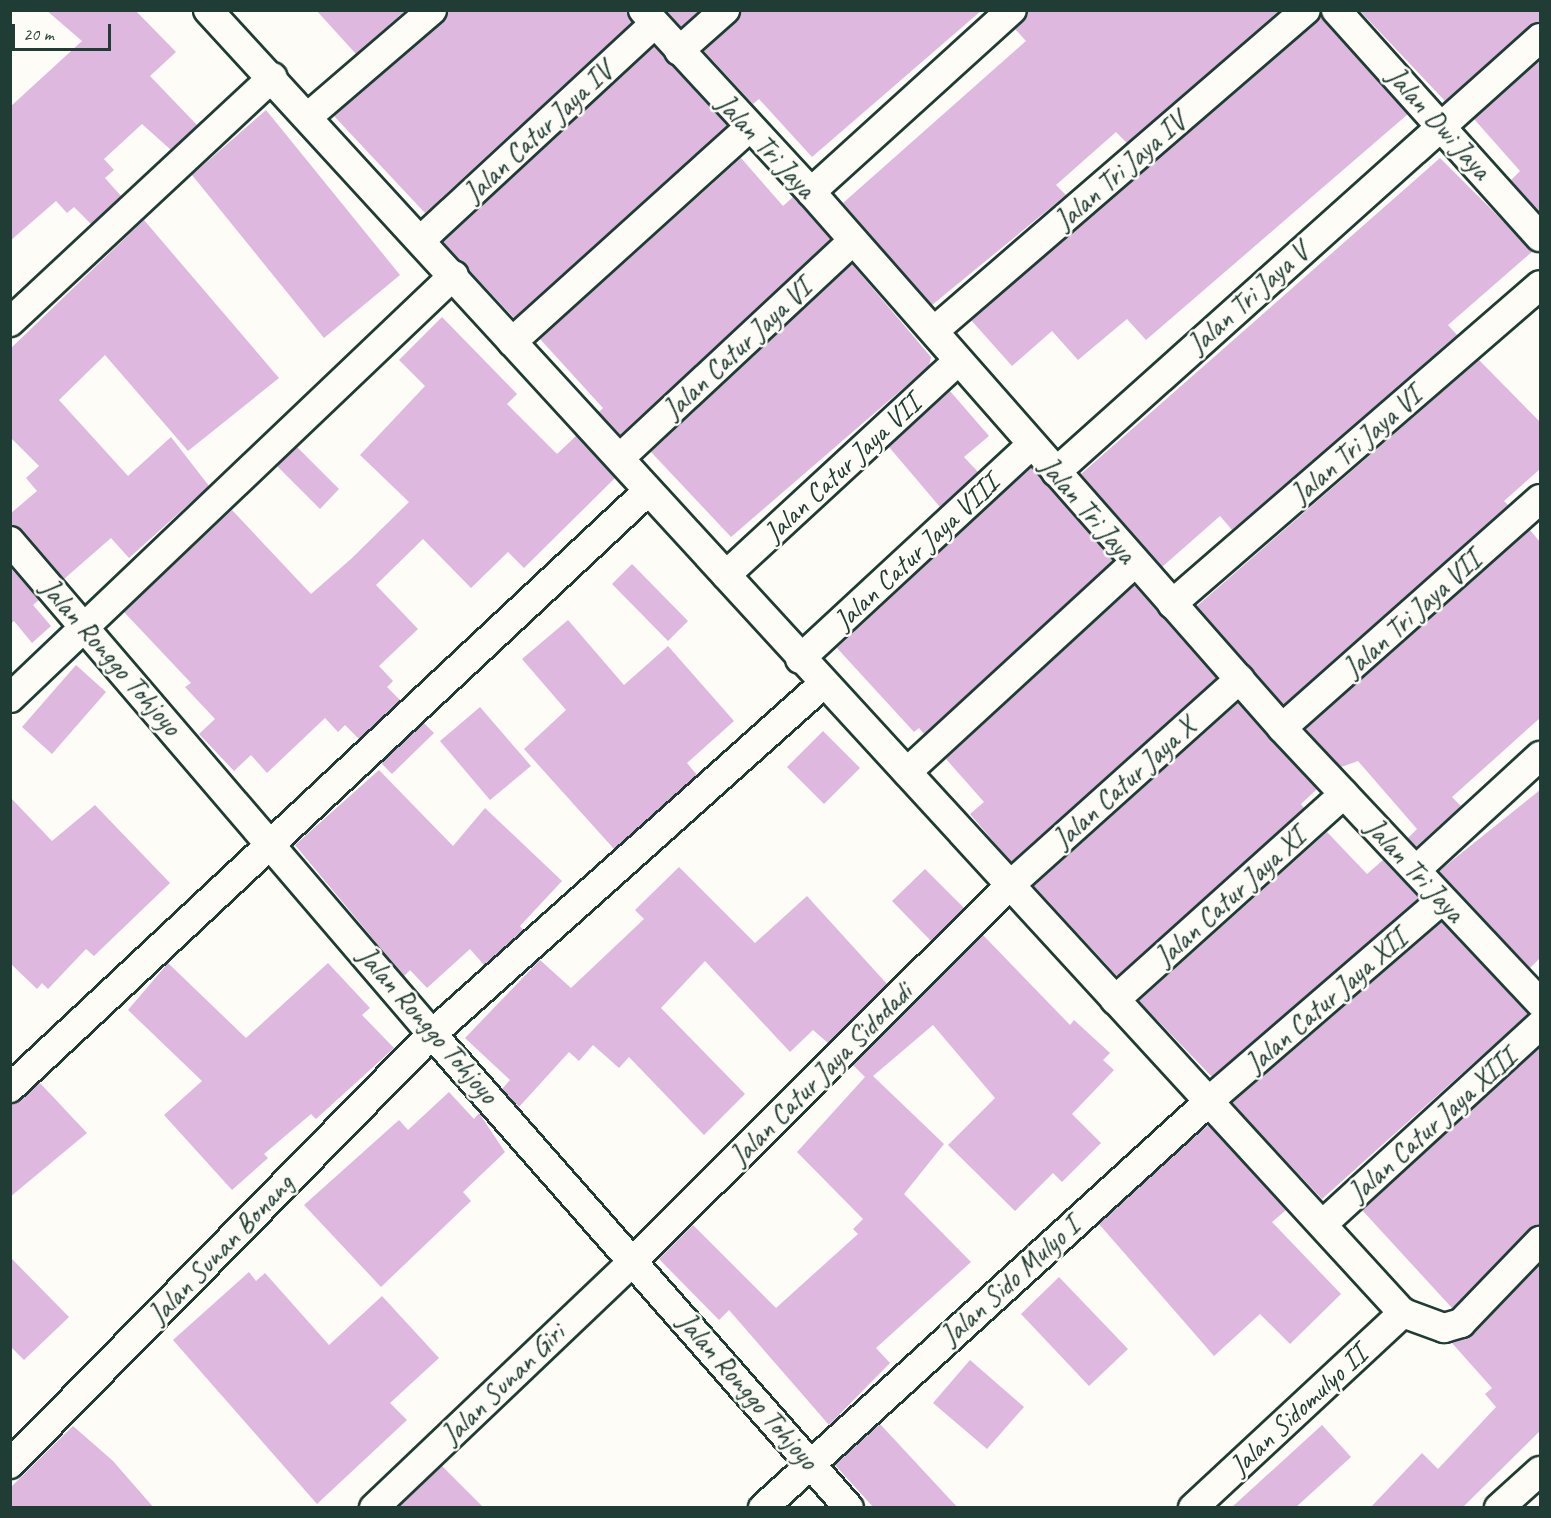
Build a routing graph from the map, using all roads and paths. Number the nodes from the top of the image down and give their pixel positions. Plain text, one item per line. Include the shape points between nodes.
1 (208, 10) edge
2 (432, 10) edge
3 (725, 10) edge
4 (1306, 10) edge
5 (1336, 10) edge
6 (1002, 14) edge
7 (649, 17) edge
8 (1540, 38) edge
9 (679, 51) junction
10 (273, 76) junction
11 (310, 115) junction
12 (1442, 125) junction
13 (749, 128) junction
14 (811, 192) junction
15 (1540, 237) edge
16 (422, 239) junction
17 (852, 241) junction
18 (454, 275) junction
19 (1540, 285) edge
20 (10, 322) edge
21 (934, 331) junction
22 (513, 342) junction
23 (958, 361) junction
24 (1031, 445) junction
25 (621, 457) junction
26 (1056, 472) junction
27 (648, 491) junction
28 (1540, 499) edge
29 (10, 541) edge
30 (1134, 563) junction
31 (726, 575) junction
32 (1172, 604) junction
33 (82, 627) junction
34 (800, 659) junction
35 (1240, 679) junction
36 (823, 684) junction
37 (10, 698) edge
38 (1282, 728) junction
39 (1540, 756) edge
40 (907, 772) junction
41 (1344, 794) junction
42 (272, 841) junction
43 (1417, 869) junction
44 (1009, 886) junction
45 (1442, 900) junction
46 (1538, 996) edge
47 (1115, 1000) junction
48 (1540, 1026) edge
49 (432, 1034) junction
50 (10, 1088) edge
51 (1209, 1101) junction
52 (1324, 1224) junction
53 (1540, 1241) edge
54 (633, 1261) junction
55 (1403, 1313) junction
56 (810, 1462) junction
57 (10, 1464) edge
58 (1540, 1471) edge
59 (374, 1508) edge
60 (763, 1508) edge
61 (849, 1508) edge
62 (1194, 1508) edge
63 (1499, 1508) edge

1 - 10 street
2 - 11 street
3 - 9 street
4 - 21 street, Jalan Tri Jaya IV
5 - 12 street, Jalan Dwi Jaya
6 - 14 street
7 - 9 street, Jalan Tri Jaya
7 - 16 street, Jalan Catur Jaya IV
8 - 12 street, Jalan Tri Jaya V
9 - 13 street, Jalan Tri Jaya
10 - 11 street
10 - 20 street
11 - 16 street
12 - 15 street, Jalan Dwi Jaya
12 - 26 street, Jalan Tri Jaya V
13 - 14 street, Jalan Tri Jaya
13 - 22 street
14 - 17 street, Jalan Tri Jaya
16 - 18 street
17 - 21 street, Jalan Tri Jaya
17 - 25 street, Jalan Catur Jaya VI
18 - 22 street
18 - 33 street
19 - 32 street, Jalan Tri Jaya VI
21 - 23 street, Jalan Tri Jaya
22 - 25 street
23 - 24 street, Jalan Tri Jaya
23 - 31 street, Jalan Catur Jaya VII
24 - 26 street, Jalan Tri Jaya
24 - 34 street, Jalan Catur Jaya VIII
25 - 27 street
26 - 30 street, Jalan Tri Jaya
27 - 31 street
27 - 42 street
28 - 38 street, Jalan Tri Jaya VII
29 - 33 street, Jalan Ronggo Tohjoyo
30 - 32 street, Jalan Tri Jaya
30 - 40 street
31 - 34 street
32 - 35 street, Jalan Tri Jaya
33 - 37 street
33 - 42 street, Jalan Ronggo Tohjoyo
34 - 36 street
35 - 38 street, Jalan Tri Jaya
35 - 44 street, Jalan Catur Jaya X
36 - 40 street
36 - 49 street, Jalan Sunan Bonang
38 - 41 street, Jalan Tri Jaya
39 - 43 street
40 - 44 street
41 - 43 street, Jalan Tri Jaya
41 - 47 street, Jalan Catur Jaya XI
42 - 49 street, Jalan Ronggo Tohjoyo
42 - 50 street
43 - 45 street, Jalan Tri Jaya
44 - 47 street
44 - 54 street, Jalan Catur Jaya Sidodadi
45 - 46 street, Jalan Tri Jaya
45 - 51 street, Jalan Catur Jaya XII
47 - 51 street
48 - 52 street, Jalan Catur Jaya XIII
49 - 54 street, Jalan Ronggo Tohjoyo
49 - 57 street, Jalan Sunan Bonang
51 - 52 street
51 - 56 street, Jalan Sido Mulyo I
52 - 55 street
53 - 55 street via 1461,1323 1444,1328
54 - 56 street, Jalan Ronggo Tohjoyo
54 - 59 street, Jalan Sunan Giri
55 - 62 street, Jalan Sidomulyo II
56 - 60 street, Jalan Sido Mulyo I
56 - 61 street, Jalan Ronggo Tohjoyo
58 - 63 street

